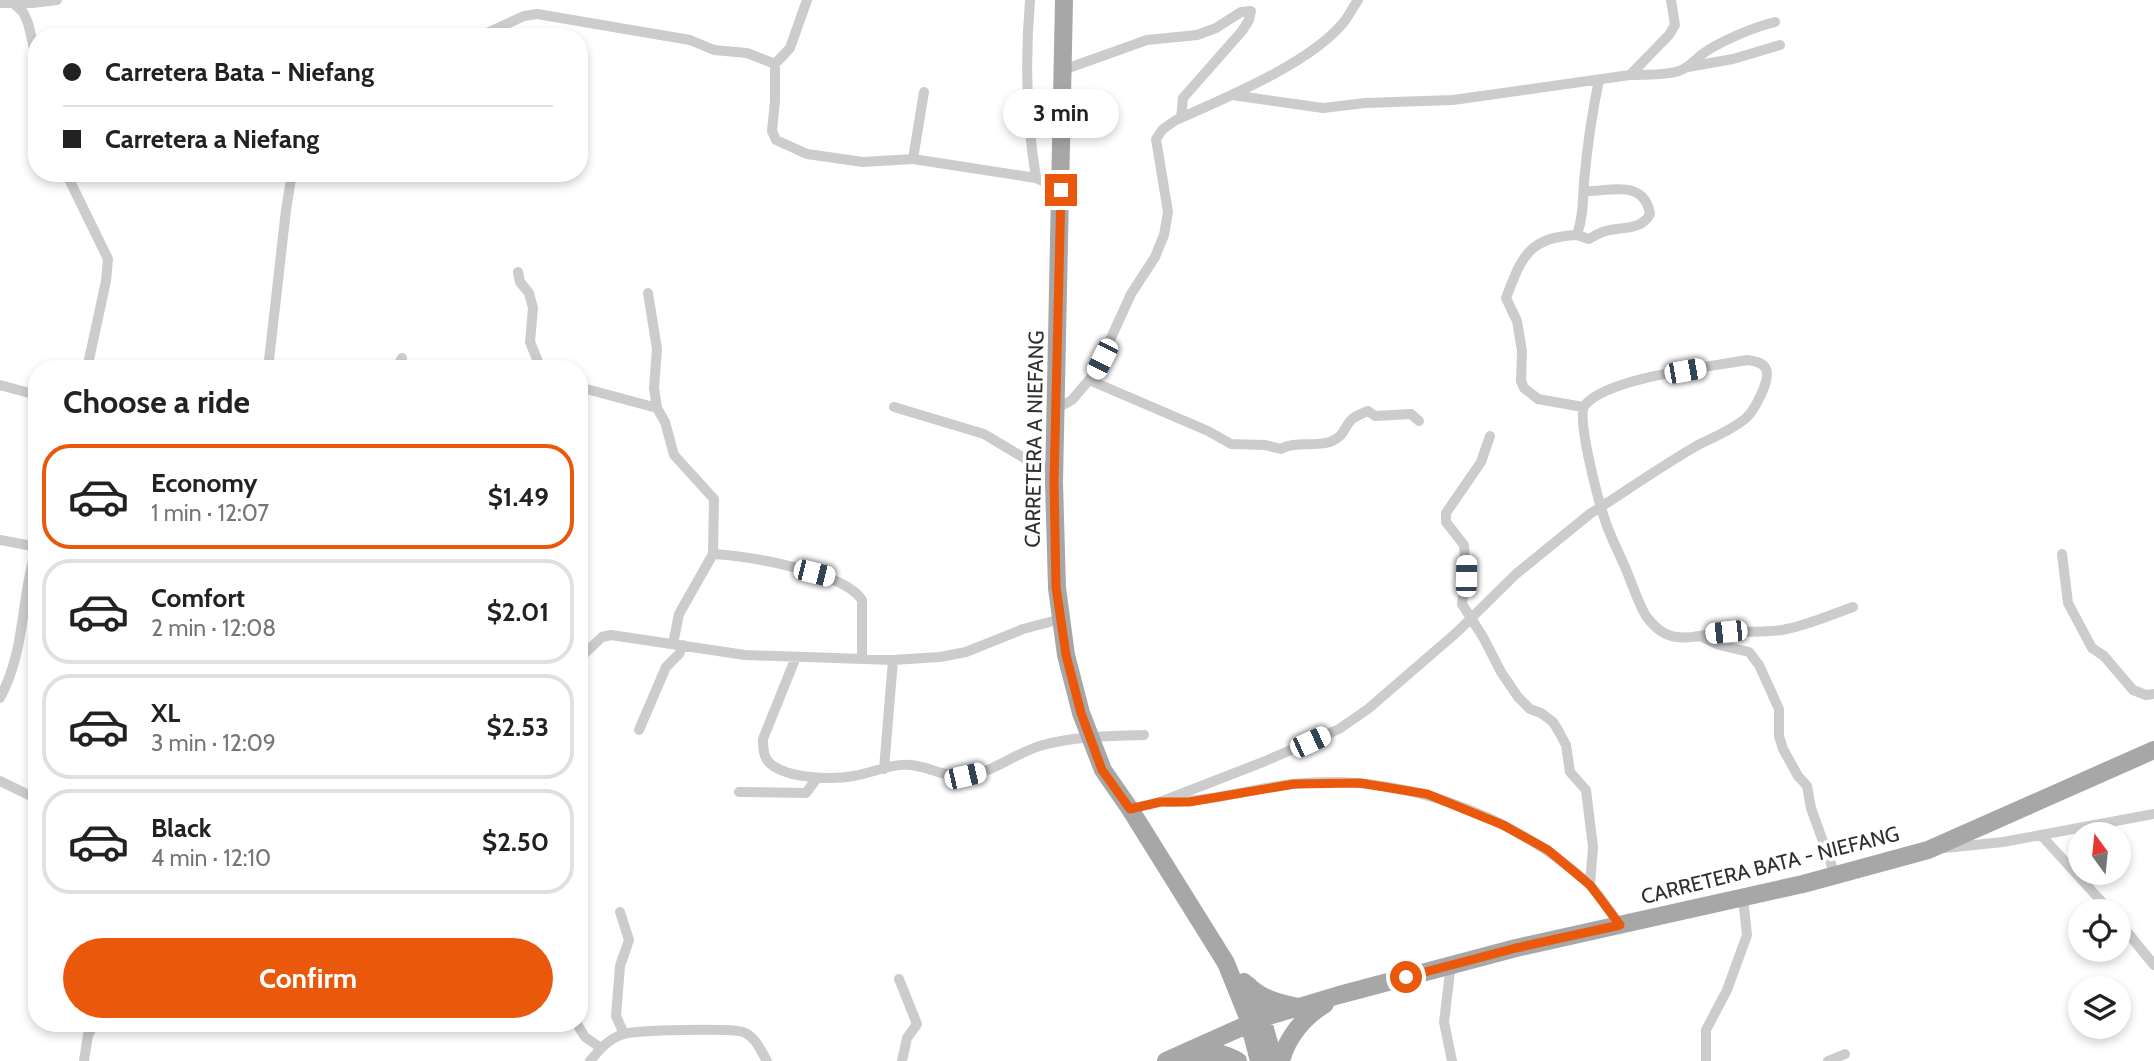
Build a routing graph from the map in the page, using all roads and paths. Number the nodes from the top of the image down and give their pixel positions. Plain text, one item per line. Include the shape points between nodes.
1 (57, 0) edge
2 (807, 0) edge
3 (1030, 0) edge
4 (1064, 0) edge
5 (1358, 0) edge
6 (1671, 0) edge
7 (7, 2) edge
8 (1775, 22) dead end
9 (29, 28) edge
10 (498, 28) edge
11 (1780, 45) dead end
12 (775, 64) junction
13 (1688, 67) junction
14 (1063, 70) junction
15 (1630, 75) junction
16 (1599, 80) junction
17 (924, 92) dead end
18 (1232, 95) junction
19 (1181, 118) junction
20 (913, 159) junction
21 (1036, 178) junction
22 (70, 182) edge
23 (291, 182) edge
24 (1061, 190) junction
25 (1584, 191) junction
26 (1577, 235) junction
27 (518, 272) dead end
28 (648, 293) dead end
29 (89, 360) edge
30 (269, 360) edge
31 (537, 360) edge
32 (1089, 380) junction
33 (0, 384) edge
34 (588, 389) edge
35 (28, 392) edge
36 (894, 407) dead end
37 (1583, 407) junction
38 (657, 408) junction
39 (1056, 409) junction
40 (1419, 421) dead end
41 (1490, 436) dead end
42 (1054, 471) junction
43 (1601, 507) junction
44 (0, 540) edge
45 (28, 545) edge
46 (713, 554) junction
47 (2062, 554) dead end
48 (28, 606) edge
49 (1853, 607) dead end
50 (1470, 618) junction
51 (1061, 620) junction
52 (1698, 635) junction
53 (678, 645) junction
54 (588, 651) edge
55 (796, 657) junction
56 (863, 659) junction
57 (893, 660) junction
58 (2154, 694) edge
59 (0, 698) edge
60 (639, 730) dead end
61 (1144, 735) dead end
62 (1089, 737) junction
63 (2154, 750) edge
64 (884, 769) junction
65 (817, 778) junction
66 (0, 781) edge
67 (739, 792) dead end
68 (28, 795) edge
69 (1160, 802) junction
70 (1130, 809) junction
71 (2154, 814) edge
72 (2041, 835) junction
73 (1928, 850) junction
74 (1835, 875) junction
75 (1590, 885) junction
76 (1743, 898) junction
77 (2100, 899) edge
78 (620, 912) dead end
79 (1620, 925) junction
80 (2131, 937) edge
81 (1451, 964) junction
82 (2154, 965) edge
83 (1232, 968) junction
84 (899, 979) dead end
85 (1339, 995) junction
86 (1242, 1001) junction
87 (1298, 1007) junction
88 (1256, 1020) junction
89 (90, 1032) edge
90 (583, 1032) edge
91 (1229, 1032) junction
92 (624, 1034) junction
93 (601, 1048) junction
94 (1845, 1054) dead end
95 (1174, 1058) edge
96 (84, 1061) edge
97 (590, 1061) edge
98 (767, 1061) edge
99 (902, 1061) edge
100 (1238, 1061) edge
101 (1259, 1061) edge
102 (1274, 1061) edge
103 (1281, 1061) edge
104 (1452, 1061) edge
105 (1706, 1061) edge
106 (1828, 1061) edge

1 - 7 street
2 - 12 street via 790,48
3 - 21 street via 1027,103
4 - 14 main road, CARRETERA A NIEFANG
5 - 18 street via 1343,23 1316,48
6 - 15 street via 1675,24 1669,35
7 - 9 street via 23,12
8 - 13 street via 1702,54
10 - 12 street via 537,14 680,38
11 - 13 street
12 - 20 street via 772,131 776,141 795,150 845,160
13 - 15 street via 1659,75
14 - 19 street via 1147,40 1197,35 1251,11 1242,31 1183,98
14 - 24 main road, CARRETERA A NIEFANG
15 - 16 street
16 - 18 street via 1453,100 1323,108
16 - 25 street
17 - 20 street
18 - 19 street
19 - 32 street via 1156,139 1168,212 1164,235
20 - 21 street
21 - 24 street
22 - 29 street via 108,259
23 - 30 street
24 - 39 main road, CARRETERA A NIEFANG
25 - 26 street
25 - 26 street via 1621,187 1633,191 1643,198 1650,214 1633,228 1608,230 1589,239
26 - 37 street via 1537,243 1516,273 1506,298 1517,321 1524,388 1538,399
27 - 31 street via 533,308 530,342
28 - 38 street via 657,349
32 - 39 street via 1072,400
32 - 40 street via 1231,444 1281,449 1289,444 1331,441 1367,411 1375,416 1411,414
33 - 35 street
34 - 38 street
36 - 42 street via 984,434
37 - 43 street via 1581,420
37 - 43 street via 1597,395 1648,377 1747,360 1766,369 1756,407 1746,418
38 - 46 street via 674,455 714,499
39 - 42 main road, CARRETERA A NIEFANG
41 - 50 street via 1481,462 1446,513 1446,522 1464,545 1462,604
42 - 51 main road, CARRETERA A NIEFANG
43 - 50 street via 1516,574
43 - 52 street via 1647,617 1664,634 1677,638
44 - 45 street
46 - 53 street via 679,614
46 - 56 street via 752,558 846,585 862,600
47 - 58 street via 2068,603 2092,648 2133,690
48 - 59 street
49 - 52 street via 1785,629
50 - 69 street via 1339,729
50 - 75 street via 1518,697 1558,730 1566,745 1570,772 1587,790 1593,847
51 - 57 street via 1023,629 967,652
51 - 62 main road, CARRETERA A NIEFANG
52 - 74 street via 1749,652 1759,665 1779,709 1783,748 1807,786
53 - 54 street via 611,635
53 - 55 street
53 - 60 street via 679,654 666,667
55 - 56 street
55 - 65 street via 767,723 763,751 783,772
56 - 57 street
57 - 64 street
61 - 62 street
62 - 64 street via 1045,744 965,776 947,776 912,765
62 - 70 main road, CARRETERA A NIEFANG via 1102,770
63 - 73 main road, CARRETERA BATA - NIEFANG
64 - 65 street via 853,777
65 - 67 street via 806,793
66 - 68 street
69 - 70 street
69 - 75 street via 1189,802 1294,784 1360,783 1427,794 1503,825 1548,850
70 - 83 main road, CARRETERA A NIEFANG
71 - 72 street
72 - 73 street
72 - 77 street
73 - 74 main road, CARRETERA BATA - NIEFANG
74 - 76 main road, CARRETERA BATA - NIEFANG
75 - 79 street
76 - 79 main road, CARRETERA BATA - NIEFANG
76 - 105 street via 1747,935 1706,1030
78 - 92 street via 629,940 620,966 616,1016
79 - 81 main road, CARRETERA BATA - NIEFANG
80 - 82 street
81 - 85 main road, CARRETERA BATA - NIEFANG
81 - 104 street via 1444,1022
83 - 86 main road
83 - 87 main road via 1255,992
83 - 88 main road via 1254,999
84 - 99 street via 917,1024 907,1038
85 - 87 main road, CARRETERA BATA - NIEFANG
85 - 103 main road via 1311,1013 1293,1033
86 - 88 main road
86 - 91 main road via 1239,1024
87 - 88 main road, CARRETERA BATA - NIEFANG
88 - 91 main road, CARRETERA BATA - NIEFANG
88 - 101 main road
88 - 102 main road
89 - 96 street
90 - 93 street
91 - 95 main road, CARRETERA BATA - NIEFANG
92 - 93 street
92 - 98 street via 744,1032
93 - 97 street
94 - 106 street
95 - 100 main road via 1212,1051

